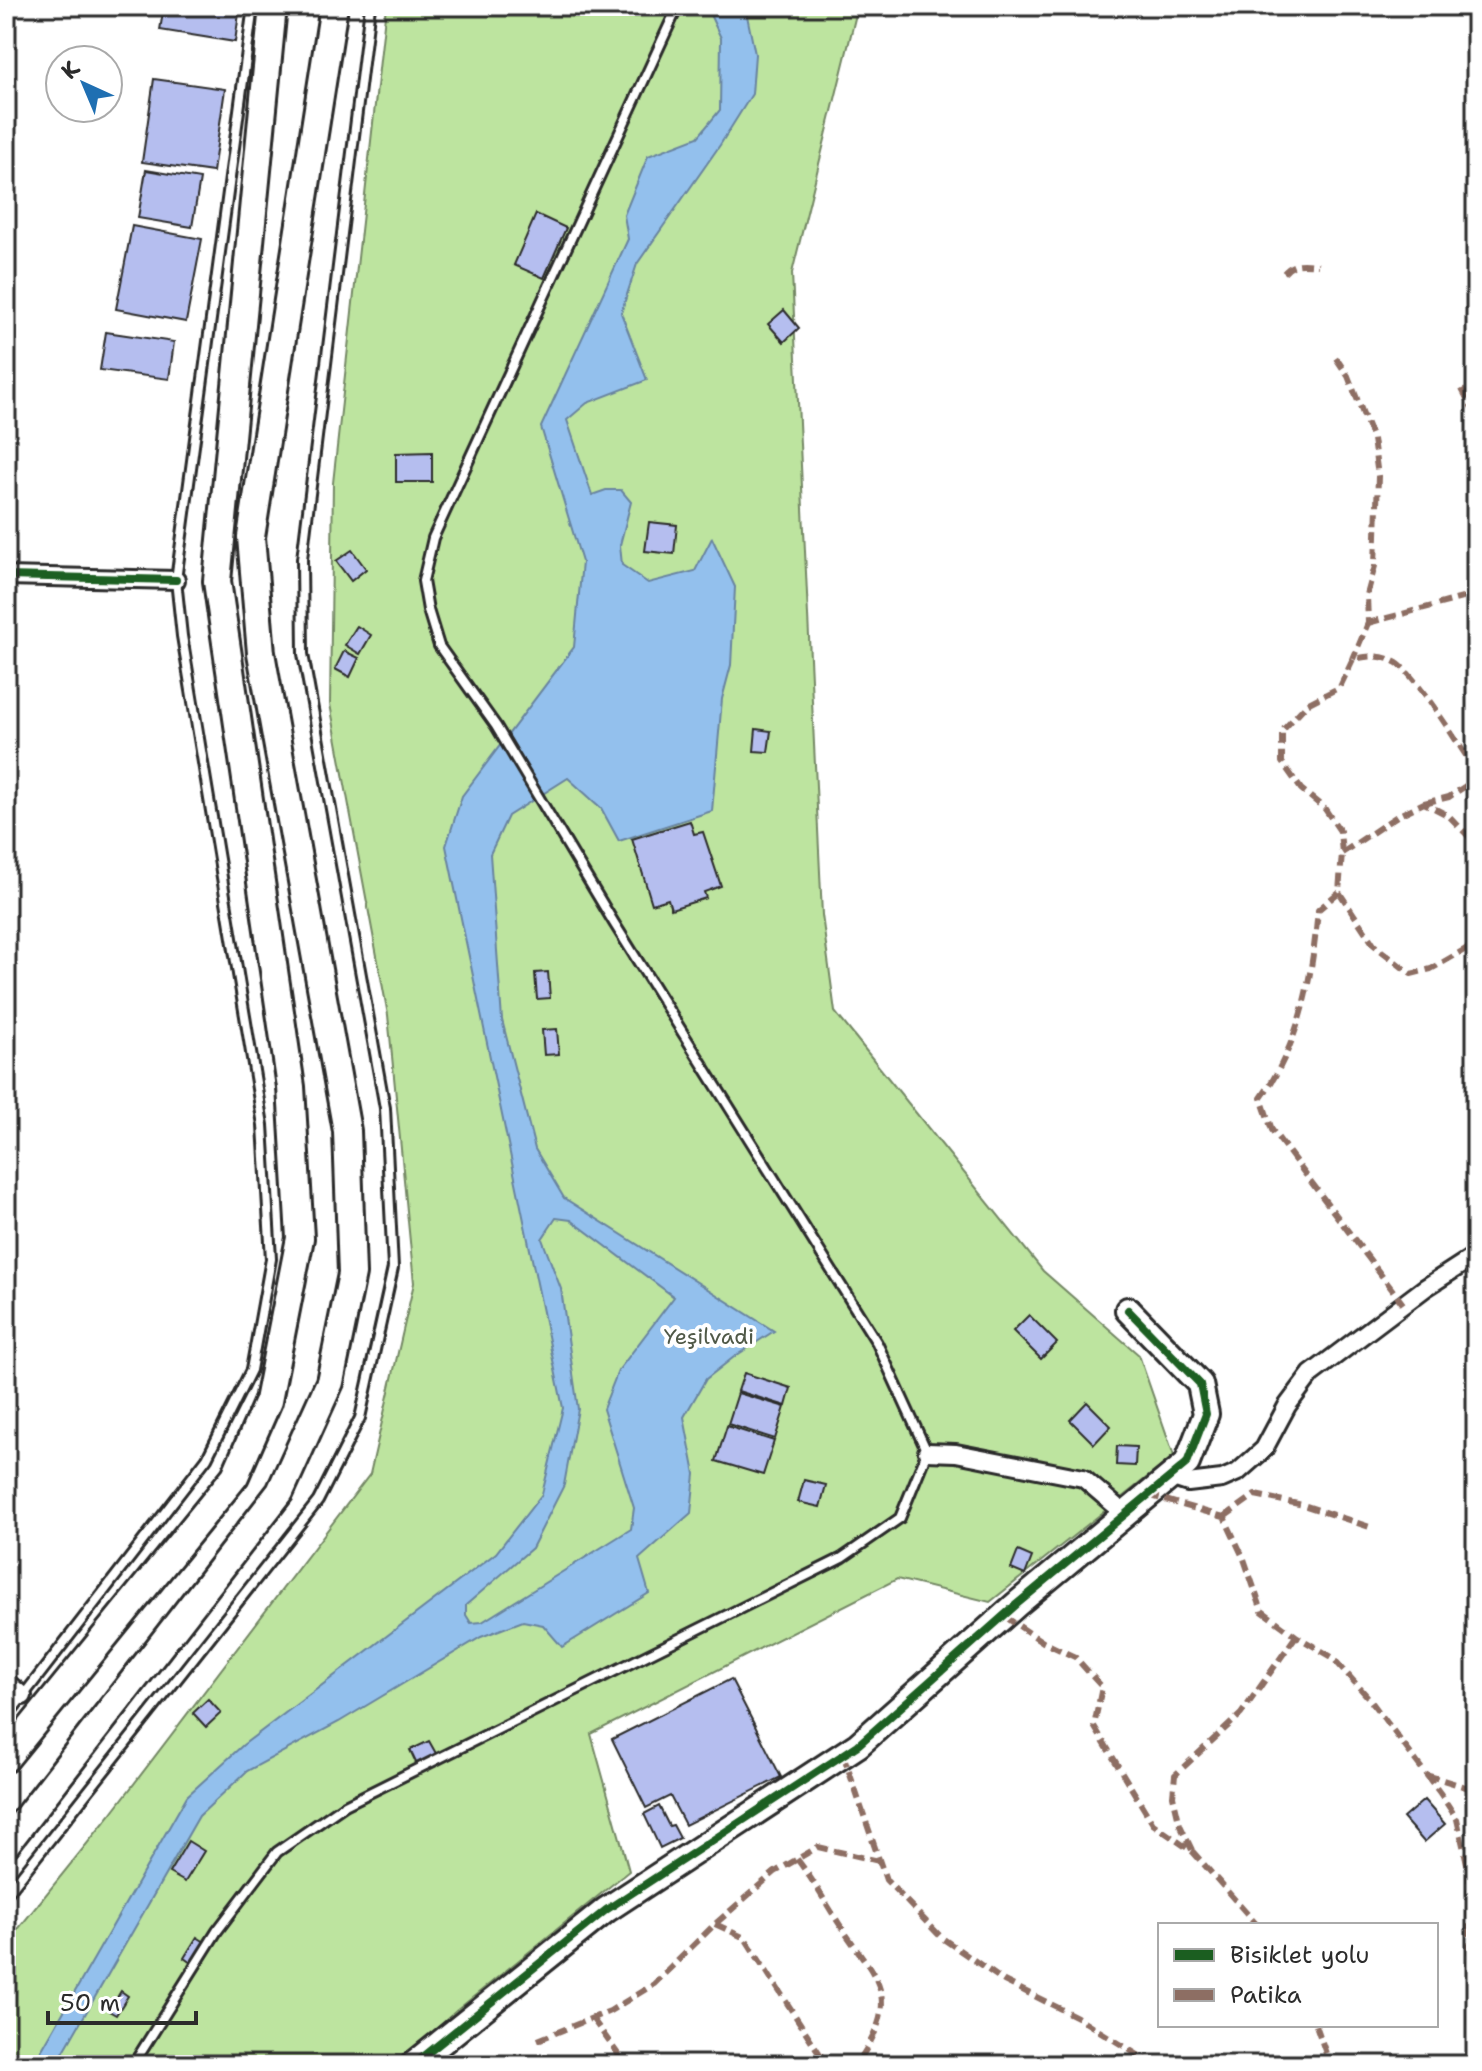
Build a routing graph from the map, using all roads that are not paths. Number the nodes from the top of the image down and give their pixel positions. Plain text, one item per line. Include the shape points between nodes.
1 (253, 6) edge
2 (273, 6) edge
3 (334, 6) edge
4 (370, 6) edge
5 (678, 6) edge
6 (6, 576) edge
7 (176, 580) junction
8 (1476, 1255) edge
9 (1128, 1310) dead end
10 (927, 1452) junction
11 (1170, 1477) junction
12 (1125, 1514) junction
13 (6, 1682) edge
14 (23, 1696) junction
15 (6, 1718) edge
16 (6, 1758) edge
17 (6, 1844) edge
18 (6, 1895) edge
19 (133, 2065) edge
20 (413, 2065) edge

1 - 7 lane
2 - 16 main road via 217,581 291,1087 300,1238 268,1401 235,1476
3 - 17 main road via 251,537 261,653 347,1131 352,1274 330,1382 280,1492
4 - 18 lane via 302,559 303,654 385,1108 393,1268 360,1418 318,1501
5 - 10 lane via 433,538 423,581 439,646 496,726 877,1343
6 - 7 street
7 - 14 lane via 263,1125 271,1259 251,1370 207,1458
8 - 11 street via 1311,1374 1264,1449 1238,1472 1188,1483
9 - 11 street via 1200,1384 1206,1414 1187,1463
10 - 12 street via 1083,1478
10 - 19 lane via 900,1518 842,1558 345,1805 290,1841 217,1931
11 - 12 street
12 - 20 street via 858,1745 606,1910
13 - 14 street
14 - 15 lane

